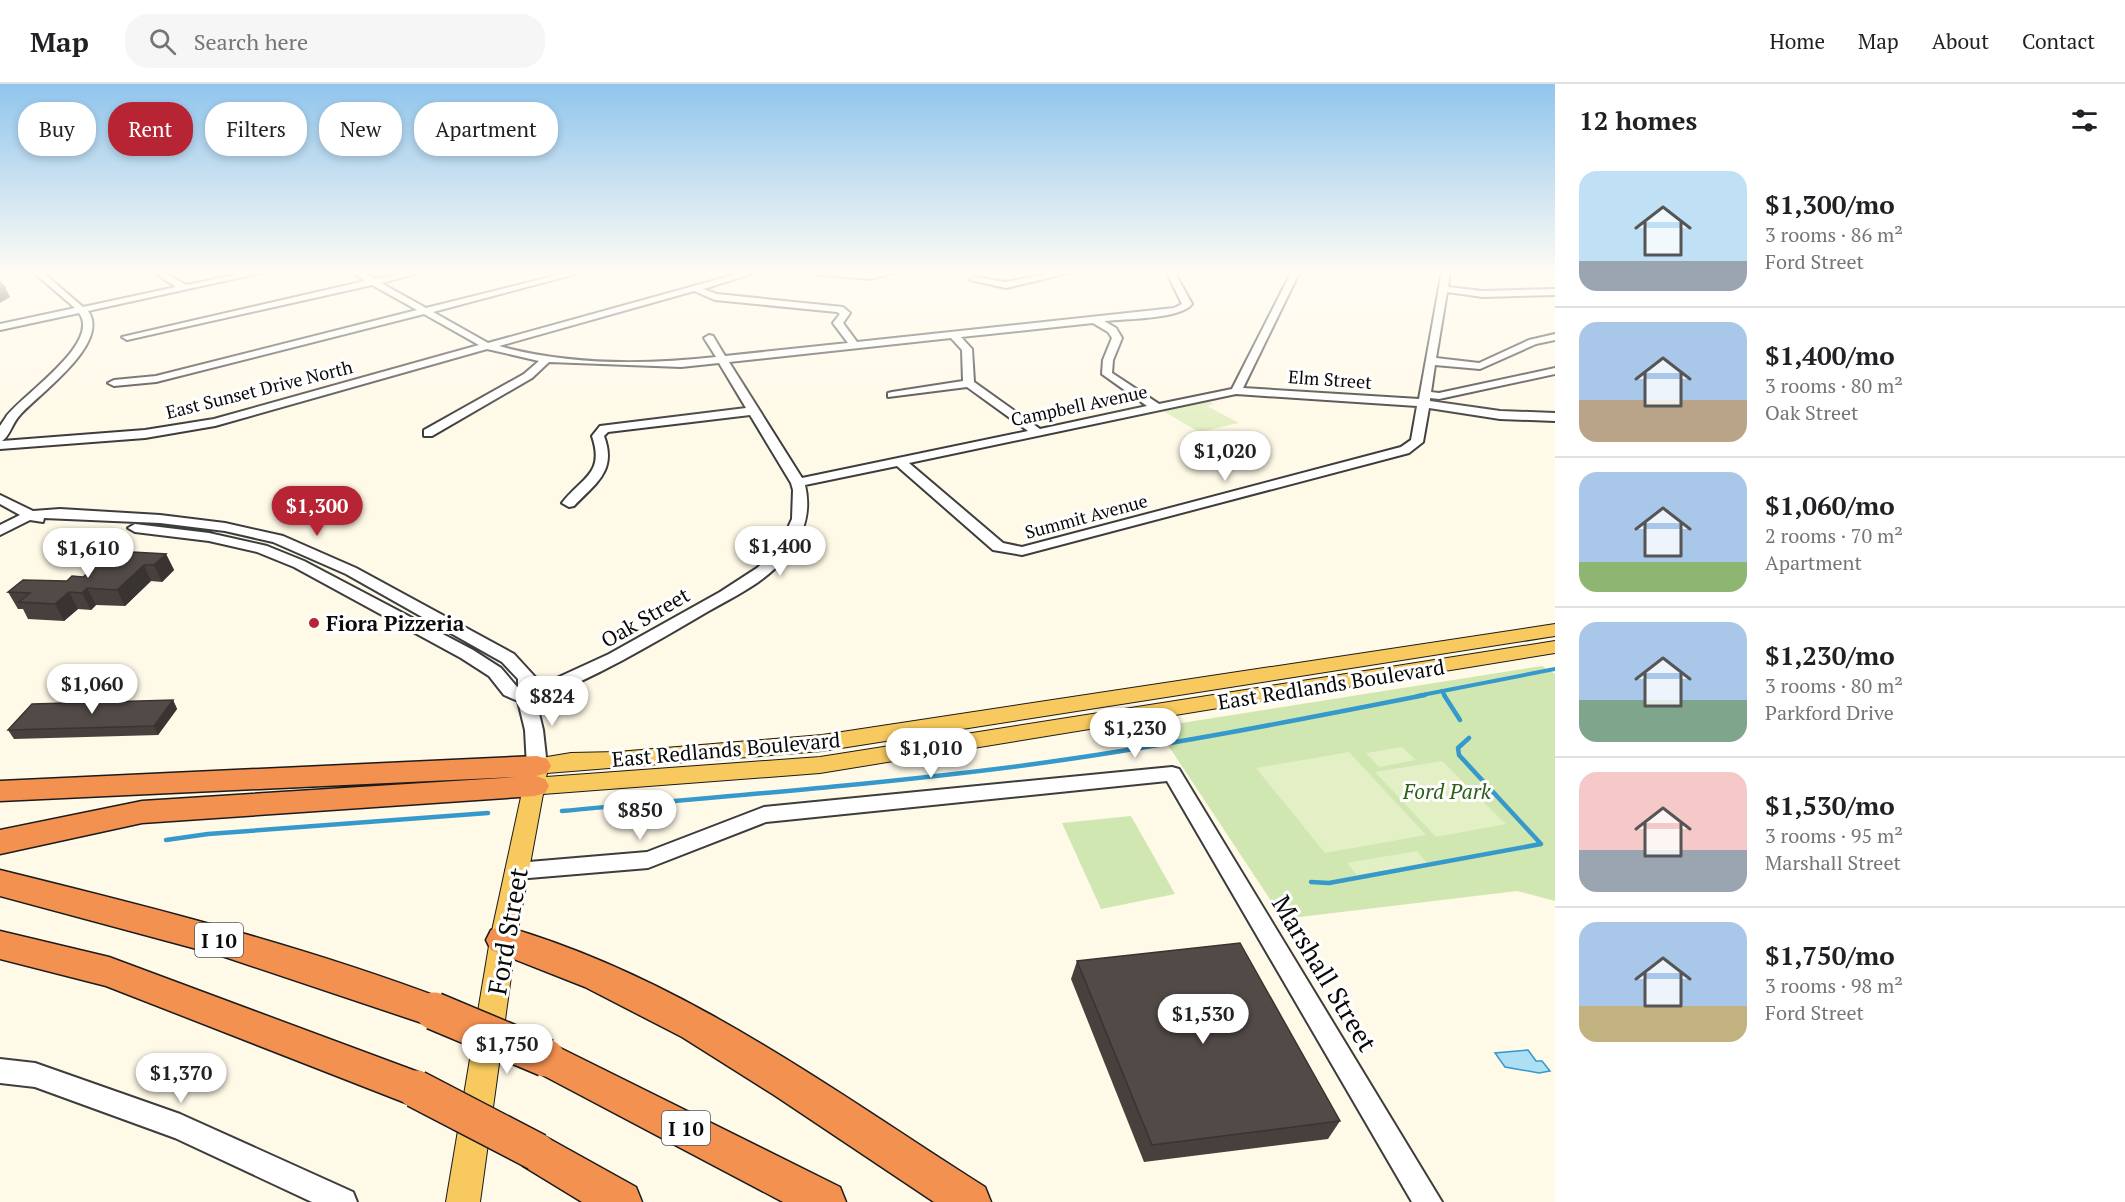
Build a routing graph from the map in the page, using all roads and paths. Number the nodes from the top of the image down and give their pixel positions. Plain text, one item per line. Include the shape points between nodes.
1 (18, 323) edge
2 (89, 323) edge
3 (189, 323) edge
4 (377, 323) edge
5 (446, 323) edge
6 (568, 323) edge
7 (838, 323) edge
8 (1065, 323) edge
9 (1100, 323) edge
10 (1270, 323) edge
11 (1437, 323) edge
12 (0, 327) edge
13 (954, 335) junction
14 (127, 337) dead end
15 (1555, 337) edge
16 (709, 338) dead end
17 (487, 346) junction
18 (855, 346) junction
19 (548, 358) junction
20 (722, 361) junction
21 (1432, 361) junction
22 (1555, 371) edge
23 (114, 383) dead end
24 (969, 383) junction
25 (1236, 391) junction
26 (892, 395) dead end
27 (1423, 398) junction
28 (1156, 407) junction
29 (753, 411) junction
30 (1555, 417) edge
31 (428, 433) dead end
32 (1038, 433) junction
33 (0, 438) edge
34 (0, 445) edge
35 (900, 462) junction
36 (798, 483) junction
37 (0, 499) edge
38 (569, 503) dead end
39 (30, 515) junction
40 (0, 531) edge
41 (334, 581) junction
42 (393, 595) junction
43 (1555, 630) edge
44 (1555, 647) edge
45 (526, 698) junction
46 (536, 776) junction
47 (0, 791) edge
48 (0, 842) edge
49 (517, 871) junction
50 (0, 883) edge
51 (503, 940) junction
52 (0, 945) edge
53 (0, 1071) edge
54 (343, 1202) edge
55 (463, 1202) edge
56 (621, 1202) edge
57 (825, 1202) edge
58 (970, 1202) edge
59 (1428, 1202) edge

1 - 12 street
2 - 33 street via 86,340 13,416
3 - 14 street
4 - 23 street via 156,380
5 - 17 street
6 - 17 street, East Sunset Drive North
7 - 18 street
8 - 13 street
9 - 28 street via 1117,338 1107,374
10 - 25 street
11 - 21 street, Summit Avenue
13 - 18 street
13 - 24 street via 967,349
15 - 21 street via 1533,342 1480,366
16 - 20 street, Oak Street
17 - 19 street
17 - 34 street, East Sunset Drive North via 190,428
18 - 20 street
19 - 20 street via 671,364
19 - 31 street via 528,376
20 - 29 street, Oak Street
21 - 27 street, Summit Avenue
22 - 27 street, Elm Street
24 - 26 street
24 - 32 street
25 - 27 street, Elm Street
25 - 28 street, Campbell Avenue
27 - 30 street via 1500,415
27 - 35 street, Summit Avenue via 1417,442 1405,450 1022,551 998,547
28 - 32 street, Campbell Avenue
29 - 36 street, Oak Street
29 - 38 street via 604,429 598,436 606,452 602,468
32 - 35 street, Campbell Avenue
35 - 36 street, Campbell Avenue
36 - 45 street, Oak Street via 802,509 790,540 774,561 751,579 614,660
37 - 39 street
39 - 40 street
39 - 41 street via 42,521 209,537 262,549
39 - 42 street, Ford Street via 160,519 225,527 278,539 351,571
41 - 42 street via 348,580 376,596
41 - 45 street via 466,654 495,672 510,691
42 - 45 street, Ford Street via 508,658 527,678
43 - 46 main road, East Redlands Boulevard via 822,743 617,760 572,760
44 - 46 main road, East Redlands Boulevard via 820,765
45 - 46 street, Ford Street via 534,730
46 - 47 highway
46 - 48 highway via 142,812
46 - 49 main road, Ford Street
49 - 51 main road, Ford Street
49 - 59 street, Marshall Street via 648,860 764,814 1172,774
50 - 57 highway, I 10, bridge via 165,924 334,974 434,1011 546,1058
51 - 55 main road, Ford Street
51 - 58 highway via 533,948 634,993 729,1045
52 - 56 highway, bridge via 109,972 416,1089 537,1152
53 - 54 street via 35,1075 180,1127

